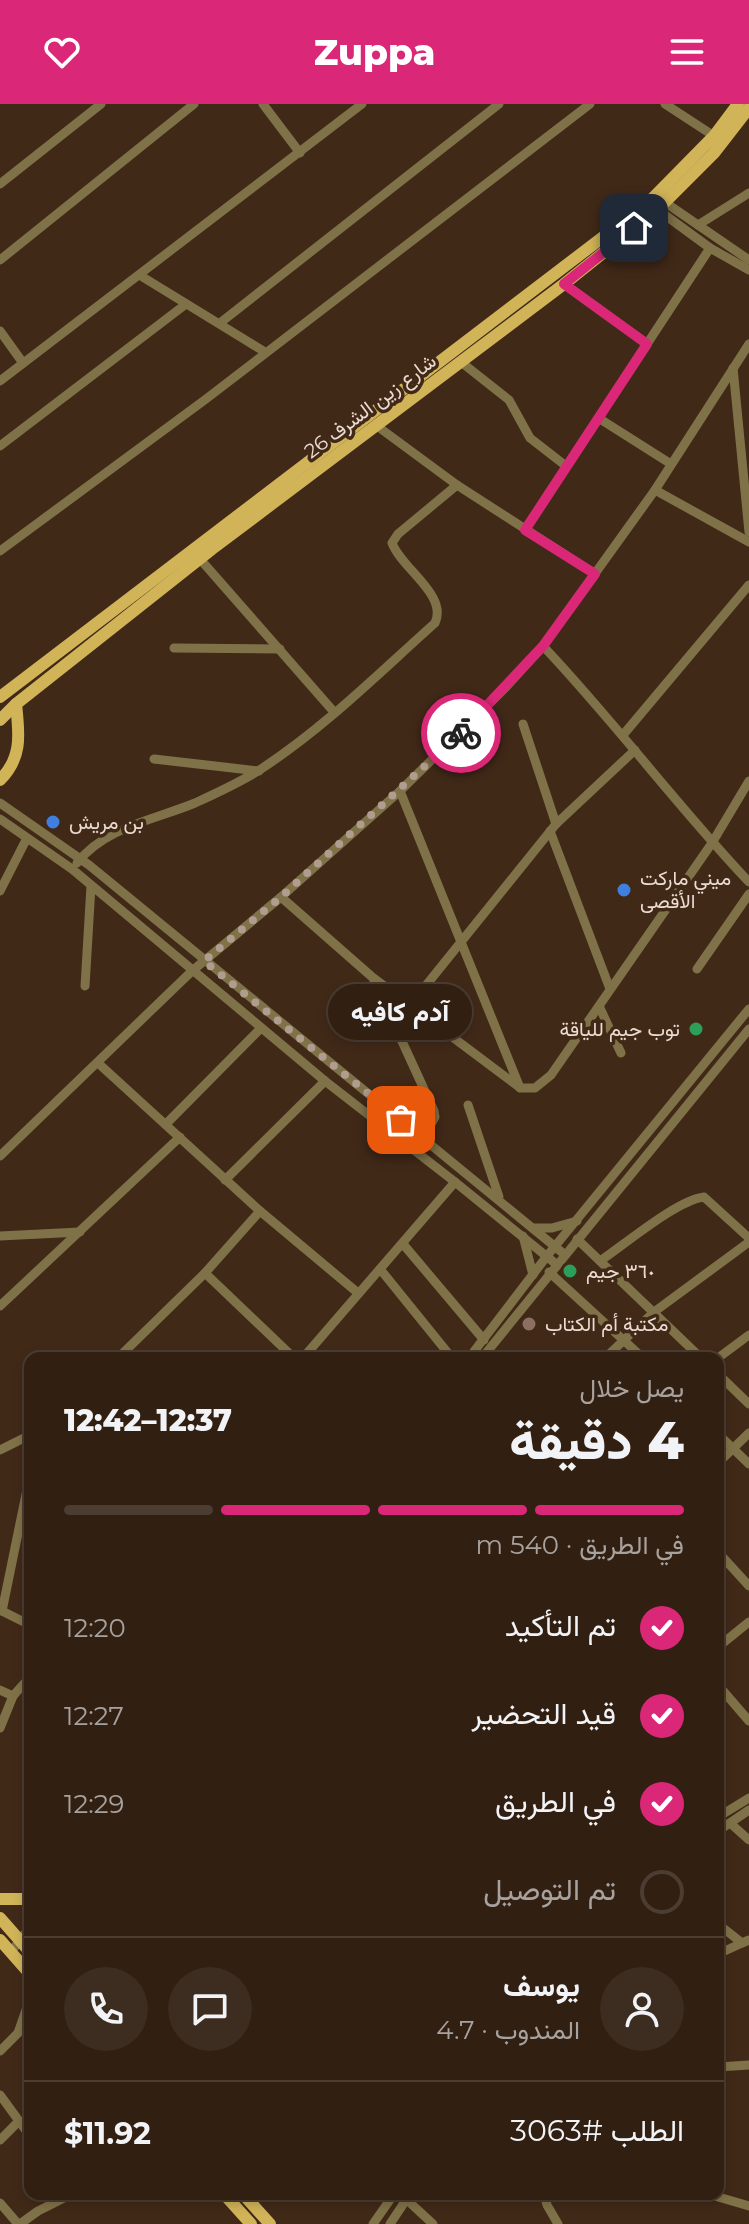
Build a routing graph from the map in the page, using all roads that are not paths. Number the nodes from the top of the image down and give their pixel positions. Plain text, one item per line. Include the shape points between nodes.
1 (101, 104) edge
2 (194, 104) edge
3 (362, 104) edge
4 (499, 104) edge
5 (590, 104) edge
6 (665, 104) edge
7 (738, 104) edge
8 (268, 106) edge
9 (749, 108) edge
10 (714, 136) junction
11 (300, 153) junction
12 (0, 184) edge
13 (749, 193) edge
14 (657, 202) junction
15 (698, 225) junction
16 (710, 248) junction
17 (0, 260) edge
18 (749, 260) edge
19 (749, 270) edge
20 (141, 276) junction
21 (564, 284) junction
22 (186, 304) junction
23 (220, 323) junction
24 (0, 331) edge
25 (647, 344) junction
26 (749, 344) edge
27 (265, 352) junction
28 (461, 362) junction
29 (23, 363) junction
30 (733, 368) junction
31 (0, 381) edge
32 (600, 419) junction
33 (377, 426) junction
34 (0, 446) edge
35 (671, 464) junction
36 (566, 466) junction
37 (457, 485) junction
38 (655, 490) junction
39 (525, 530) junction
40 (749, 532) edge
41 (749, 542) edge
42 (208, 544) junction
43 (0, 551) edge
44 (200, 559) junction
45 (595, 574) junction
46 (749, 585) edge
47 (543, 646) junction
48 (174, 648) dead end
49 (280, 649) junction
50 (0, 697) edge
51 (16, 704) junction
52 (334, 712) junction
53 (0, 720) edge
54 (523, 724) dead end
55 (623, 735) junction
56 (635, 750) junction
57 (154, 759) dead end
58 (259, 771) junction
59 (0, 780) edge
60 (749, 781) edge
61 (400, 791) junction
62 (0, 803) edge
63 (0, 819) edge
64 (553, 828) junction
65 (27, 838) junction
66 (712, 843) junction
67 (80, 859) junction
68 (72, 869) junction
69 (749, 882) edge
70 (91, 886) junction
71 (0, 891) edge
72 (749, 894) edge
73 (281, 897) junction
74 (460, 943) junction
75 (204, 961) junction
76 (697, 969) dead end
77 (192, 971) junction
78 (371, 976) junction
79 (85, 986) dead end
80 (610, 989) junction
81 (411, 1004) junction
82 (599, 1006) junction
83 (749, 1009) edge
84 (261, 1028) junction
85 (749, 1029) edge
86 (749, 1041) edge
87 (737, 1043) junction
88 (621, 1053) dead end
89 (98, 1063) junction
90 (325, 1081) junction
91 (520, 1088) junction
92 (468, 1105) dead end
93 (166, 1124) junction
94 (180, 1137) junction
95 (423, 1138) junction
96 (0, 1156) edge
97 (225, 1180) junction
98 (455, 1182) junction
99 (499, 1198) junction
100 (260, 1211) junction
101 (577, 1221) junction
102 (534, 1228) junction
103 (80, 1232) junction
104 (0, 1236) edge
105 (523, 1236) junction
106 (577, 1239) junction
107 (749, 1240) edge
108 (403, 1244) junction
109 (556, 1245) junction
110 (564, 1254) junction
111 (547, 1256) junction
112 (600, 1261) junction
113 (553, 1268) junction
114 (380, 1269) junction
115 (205, 1273) junction
116 (533, 1275) junction
117 (358, 1293) junction
118 (0, 1306) edge
119 (654, 1312) junction
120 (749, 1335) edge
121 (625, 1339) junction
122 (484, 1340) junction
123 (125, 1352) edge
124 (288, 1352) edge
125 (308, 1352) edge
126 (447, 1352) edge
127 (474, 1352) edge
128 (487, 1352) edge
129 (611, 1352) edge
130 (637, 1352) edge
131 (695, 1352) edge
132 (724, 1354) edge
133 (724, 1380) edge
134 (749, 1404) edge
135 (749, 1433) edge
136 (24, 1438) edge
137 (724, 1440) edge
138 (733, 1449) junction
139 (0, 1450) edge
140 (724, 1457) edge
141 (749, 1464) edge
142 (24, 1503) edge
143 (724, 1559) edge
144 (749, 1586) edge
145 (1, 1610) edge
146 (24, 1622) edge
147 (749, 1622) edge
148 (724, 1642) edge
149 (24, 1684) edge
150 (0, 1690) edge
151 (724, 1692) edge
152 (13, 1696) junction
153 (749, 1721) edge
154 (0, 1728) edge
155 (749, 1798) edge
156 (749, 1810) edge
157 (724, 1813) edge
158 (730, 1823) junction
159 (724, 1827) edge
160 (749, 1840) edge
161 (0, 1899) edge
162 (24, 1899) edge
163 (0, 1918) edge
164 (724, 1928) edge
165 (0, 1940) edge
166 (746, 1942) edge
167 (24, 1943) edge
168 (24, 1948) edge
169 (724, 1951) edge
170 (14, 1956) junction
171 (24, 1967) edge
172 (24, 2016) edge
173 (0, 2051) edge
174 (749, 2065) edge
175 (724, 2067) edge
176 (0, 2095) edge
177 (19, 2121) junction
178 (24, 2128) edge
179 (0, 2140) edge
180 (724, 2199) edge
181 (60, 2200) edge
182 (229, 2200) edge
183 (248, 2200) edge
184 (390, 2200) edge
185 (406, 2200) edge
186 (411, 2200) edge
187 (546, 2200) edge
188 (0, 2203) edge
189 (749, 2206) edge
190 (19, 2224) edge
191 (251, 2224) edge
192 (270, 2224) edge
193 (373, 2224) edge
194 (390, 2224) edge
195 (433, 2224) edge
196 (558, 2224) edge

1 - 12 street
2 - 17 street
3 - 11 street
4 - 23 street
5 - 27 street
6 - 10 street
7 - 10 main road, شارع زين الشرف 26
8 - 11 street
9 - 14 main road, شارع زين الشرف 26 via 714,153
10 - 14 main road, شارع زين الشرف 26
11 - 20 street
13 - 15 street
14 - 15 street
14 - 16 street
14 - 21 main road, شارع زين الشرف 26
14 - 42 main road, شارع زين الشرف 26
15 - 18 street
16 - 19 street
16 - 25 street
20 - 22 street
20 - 29 street
21 - 25 street
21 - 28 main road, شارع زين الشرف 26
22 - 23 street
22 - 34 street
23 - 27 street
24 - 29 street
25 - 32 street
26 - 30 street
27 - 43 street
28 - 33 main road, شارع زين الشرف 26
28 - 36 street via 509,400 530,438
29 - 31 street
30 - 35 street
30 - 40 street
32 - 35 street
32 - 36 street
33 - 37 street
33 - 42 main road, شارع زين الشرف 26
35 - 38 street
36 - 39 street
37 - 39 street
37 - 52 street via 392,543 438,605 435,623
38 - 41 street
38 - 45 street
39 - 45 street
42 - 44 main road, شارع زين الشرف 26
42 - 50 main road, شارع زين الشرف 26
44 - 49 street
44 - 51 main road, شارع زين الشرف 26
45 - 47 street
46 - 55 street
47 - 55 street
47 - 61 street
48 - 49 street
49 - 52 street
51 - 53 main road, شارع زين الشرف 26
51 - 59 main road via 19,743
52 - 58 street
54 - 64 street
55 - 56 street
56 - 64 street
56 - 66 street
57 - 58 street
58 - 67 street via 197,802 109,835
60 - 66 street
61 - 73 street
61 - 74 street
62 - 67 street
63 - 65 street
64 - 74 street
64 - 80 street
65 - 68 street
65 - 71 street
66 - 69 street
66 - 80 street
67 - 68 street
67 - 75 street
68 - 70 street
70 - 77 street
70 - 79 street
72 - 76 street
73 - 75 street
73 - 78 street
74 - 81 street
74 - 91 street
75 - 77 street
75 - 95 street
77 - 84 street
77 - 89 street
78 - 81 street
78 - 95 street via 434,1111
80 - 82 street
81 - 91 street
82 - 88 street
82 - 91 street via 544,1083
83 - 101 street
84 - 90 street
84 - 93 street
85 - 87 street
86 - 87 street
87 - 106 street
89 - 93 street
89 - 96 street
90 - 97 street
90 - 98 street
92 - 99 street
93 - 94 street
94 - 97 street
94 - 103 street
95 - 99 street
97 - 100 street
98 - 105 street
98 - 108 street
99 - 102 street
100 - 115 street
100 - 117 street
101 - 102 street
101 - 109 street
102 - 109 street
103 - 104 street
103 - 118 street
105 - 111 street
105 - 116 street
106 - 110 street
106 - 112 street
107 - 112 street via 700,1197
107 - 119 street
108 - 114 street
108 - 122 street
109 - 110 street
109 - 111 street
110 - 113 street
111 - 113 street
111 - 116 street
112 - 119 street
113 - 121 street
113 - 128 street
114 - 117 street
114 - 126 street
115 - 123 street
115 - 124 street
116 - 122 street
117 - 125 street
119 - 121 street
119 - 131 street
120 - 132 street
121 - 129 street
121 - 130 street
122 - 127 street
133 - 134 street
135 - 138 street
136 - 139 street
137 - 138 street
138 - 140 street
138 - 141 street
142 - 145 street
143 - 144 street
145 - 146 street
147 - 148 street
149 - 152 street
150 - 152 street
151 - 153 street
152 - 154 street
155 - 157 street
156 - 158 street
158 - 159 street
158 - 160 street
161 - 162 main road
163 - 167 main road
164 - 166 street
165 - 170 main road
166 - 169 street
168 - 170 street
170 - 171 main road
172 - 173 street via 18,2033
174 - 175 street
176 - 177 street
177 - 178 street
177 - 179 street
180 - 189 street
181 - 190 street
182 - 191 main road
183 - 192 main road
184 - 193 street
185 - 194 street
186 - 195 street
187 - 196 street
188 - 190 street

